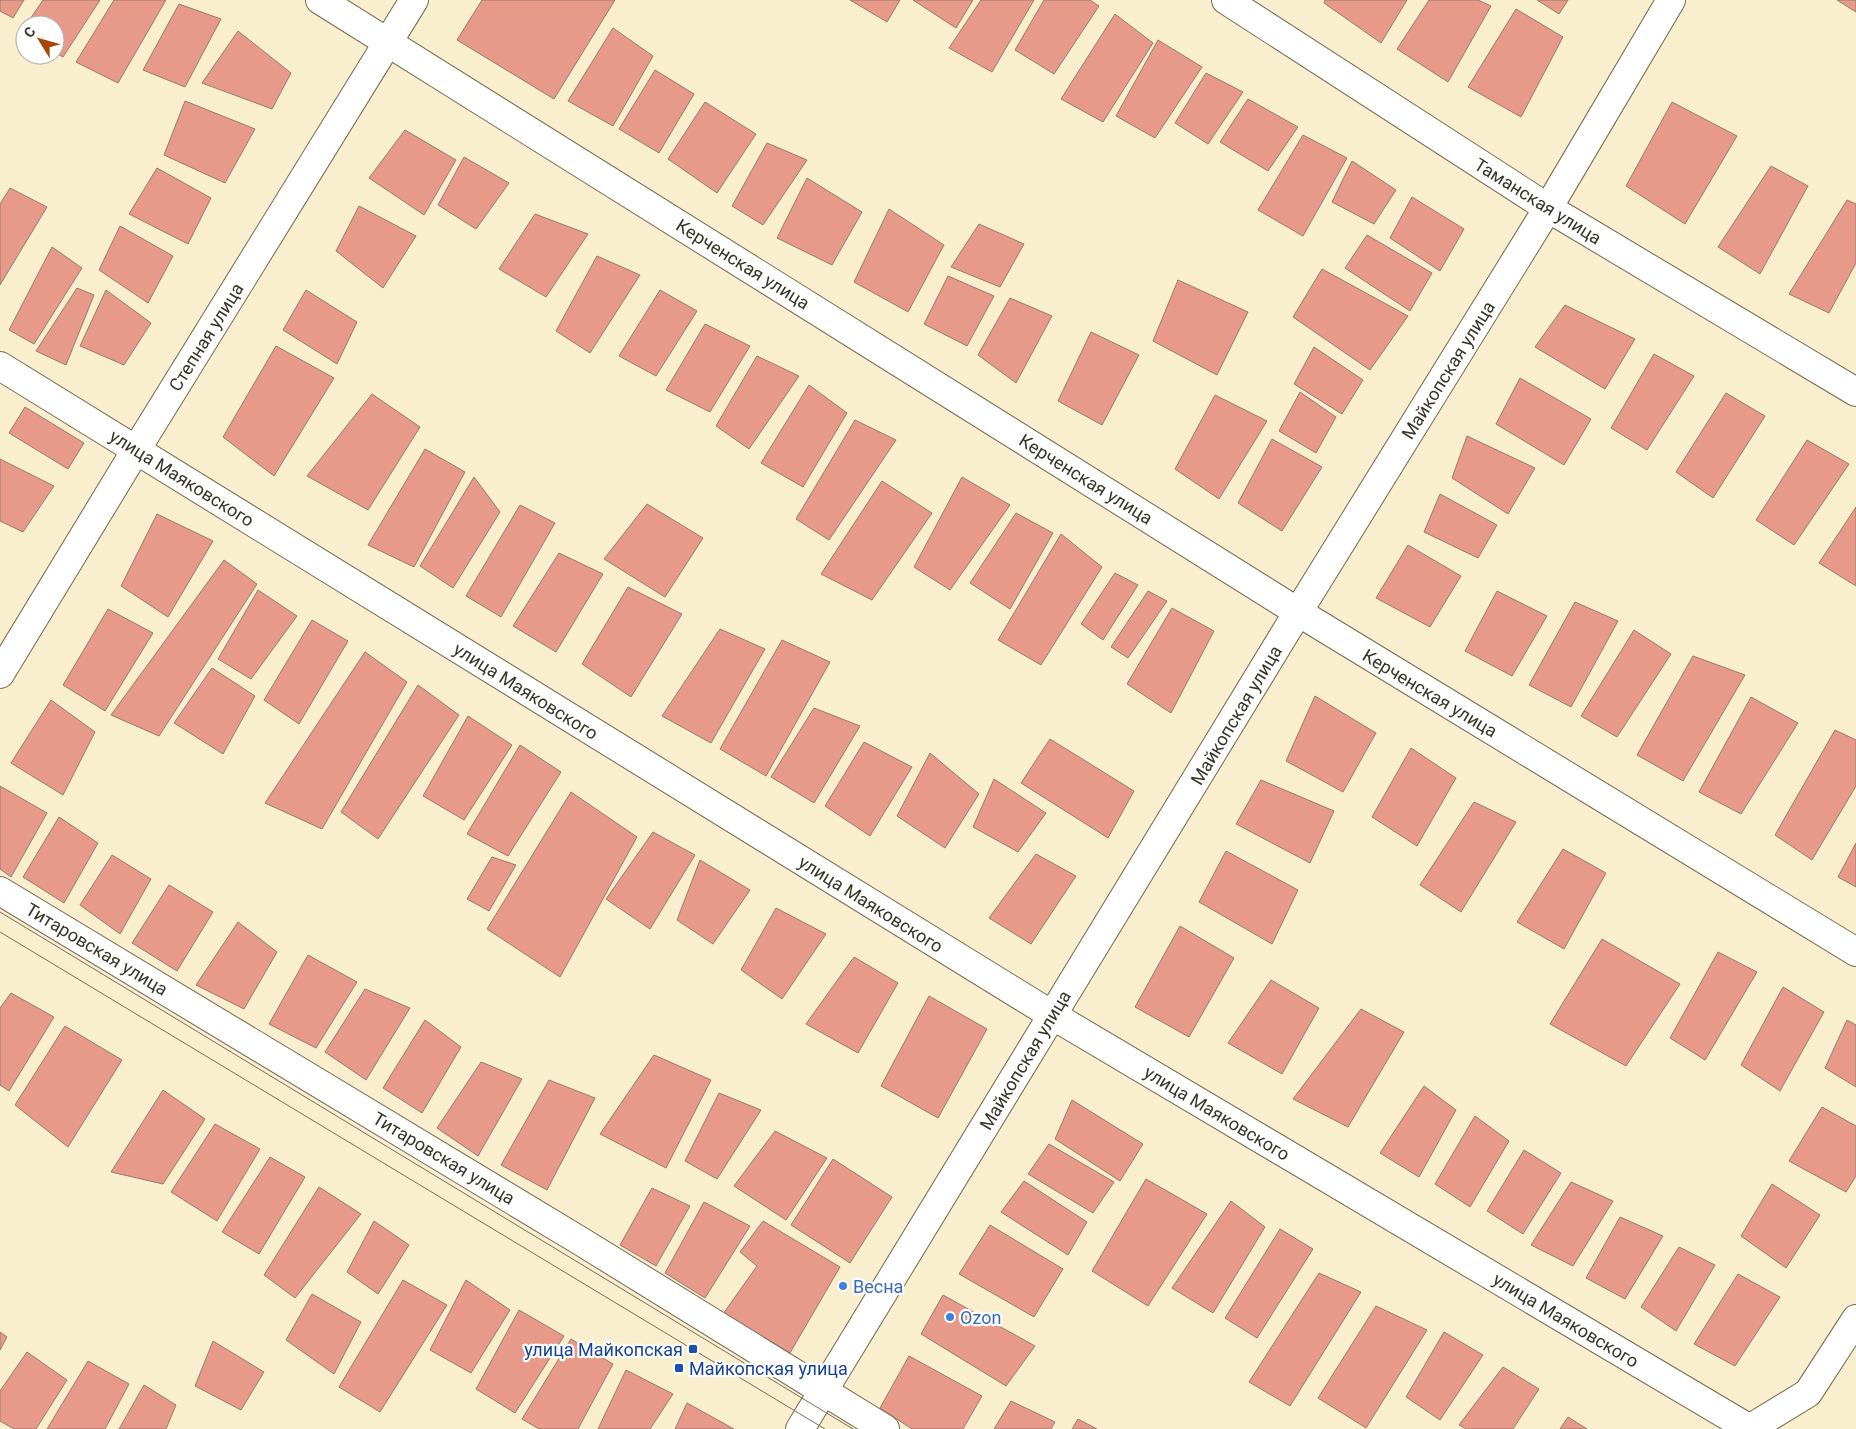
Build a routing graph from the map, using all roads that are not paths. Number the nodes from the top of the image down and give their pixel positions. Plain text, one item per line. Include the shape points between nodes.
1 (320, 0) edge
2 (414, 0) edge
3 (1226, 0) edge
4 (1671, 0) edge
5 (389, 42) junction
6 (1548, 208) junction
7 (0, 366) edge
8 (1856, 392) edge
9 (136, 450) junction
10 (1298, 612) junction
11 (0, 674) edge
12 (0, 891) edge
13 (1856, 952) edge
14 (1052, 1016) junction
15 (1856, 1319) edge
16 (819, 1399) junction
17 (800, 1429) edge
18 (885, 1429) edge
19 (1750, 1429) edge

1 - 5 street, Керченская улица
2 - 5 street, Степная улица
3 - 6 street, Таманская улица
4 - 6 street, Майкопская улица
5 - 9 street, Степная улица
5 - 10 street, Керченская улица
6 - 8 street, Таманская улица
6 - 10 street, Майкопская улица
7 - 9 street, улица Маяковского
9 - 11 street, Степная улица
9 - 14 street, улица Маяковского
10 - 13 street, Керченская улица
10 - 14 street, Майкопская улица
12 - 16 street, Титаровская улица via 582,1242
14 - 16 street, Майкопская улица
14 - 19 street, улица Маяковского
15 - 19 street via 1808,1393
16 - 17 street, Майкопская улица
16 - 18 street, Титаровская улица

